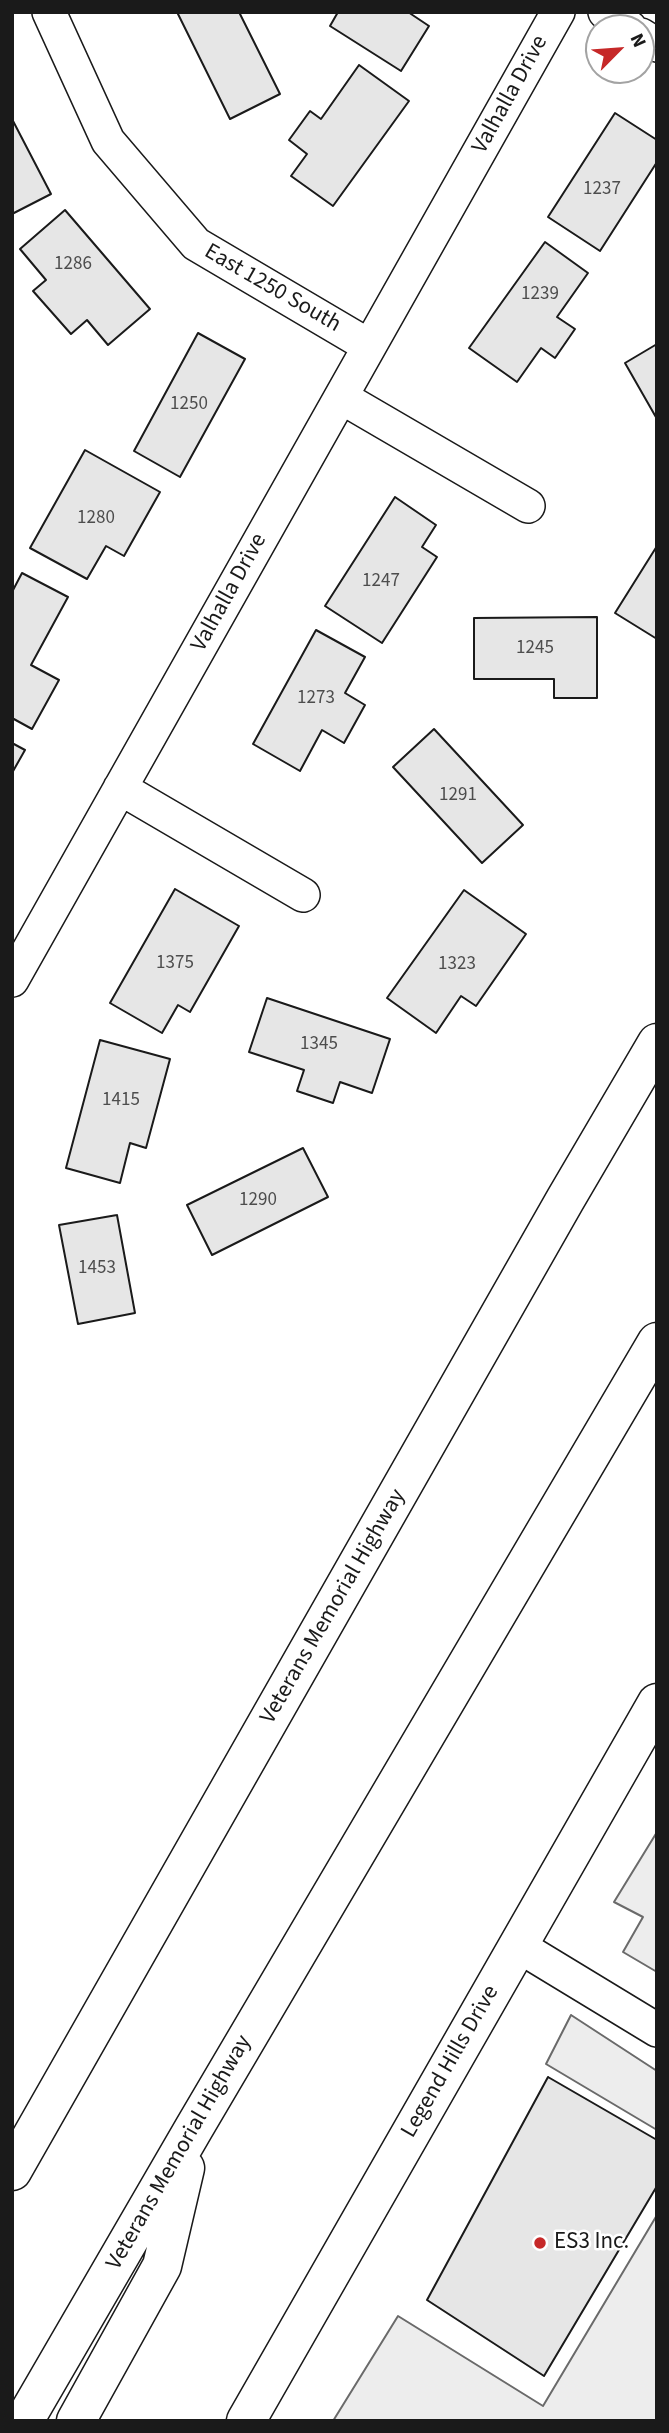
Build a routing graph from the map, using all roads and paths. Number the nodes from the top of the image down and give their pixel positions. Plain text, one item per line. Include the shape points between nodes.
1 (49, 12) edge
2 (558, 12) edge
3 (369, 346) junction
4 (341, 397) junction
5 (528, 506) dead end
6 (120, 788) junction
7 (303, 895) dead end
8 (12, 980) edge
9 (657, 1043) edge
10 (657, 1342) edge
11 (657, 1703) edge
12 (517, 1945) junction
13 (657, 2029) edge
14 (194, 2129) junction
15 (12, 2171) edge
16 (24, 2421) edge
17 (76, 2421) edge
18 (246, 2421) edge

1 - 3 street, East 1250 South via 108,141 196,244
2 - 3 street, Valhalla Drive
3 - 4 street, Valhalla Drive
4 - 5 street
4 - 6 street, Valhalla Drive
6 - 7 street
6 - 8 street, Valhalla Drive
9 - 15 main road, Veterans Memorial Highway
10 - 14 main road, Veterans Memorial Highway
11 - 12 main road, Legend Hills Drive
12 - 13 street
12 - 18 main road, Legend Hills Drive
14 - 16 main road, Veterans Memorial Highway
14 - 17 main road via 162,2266

